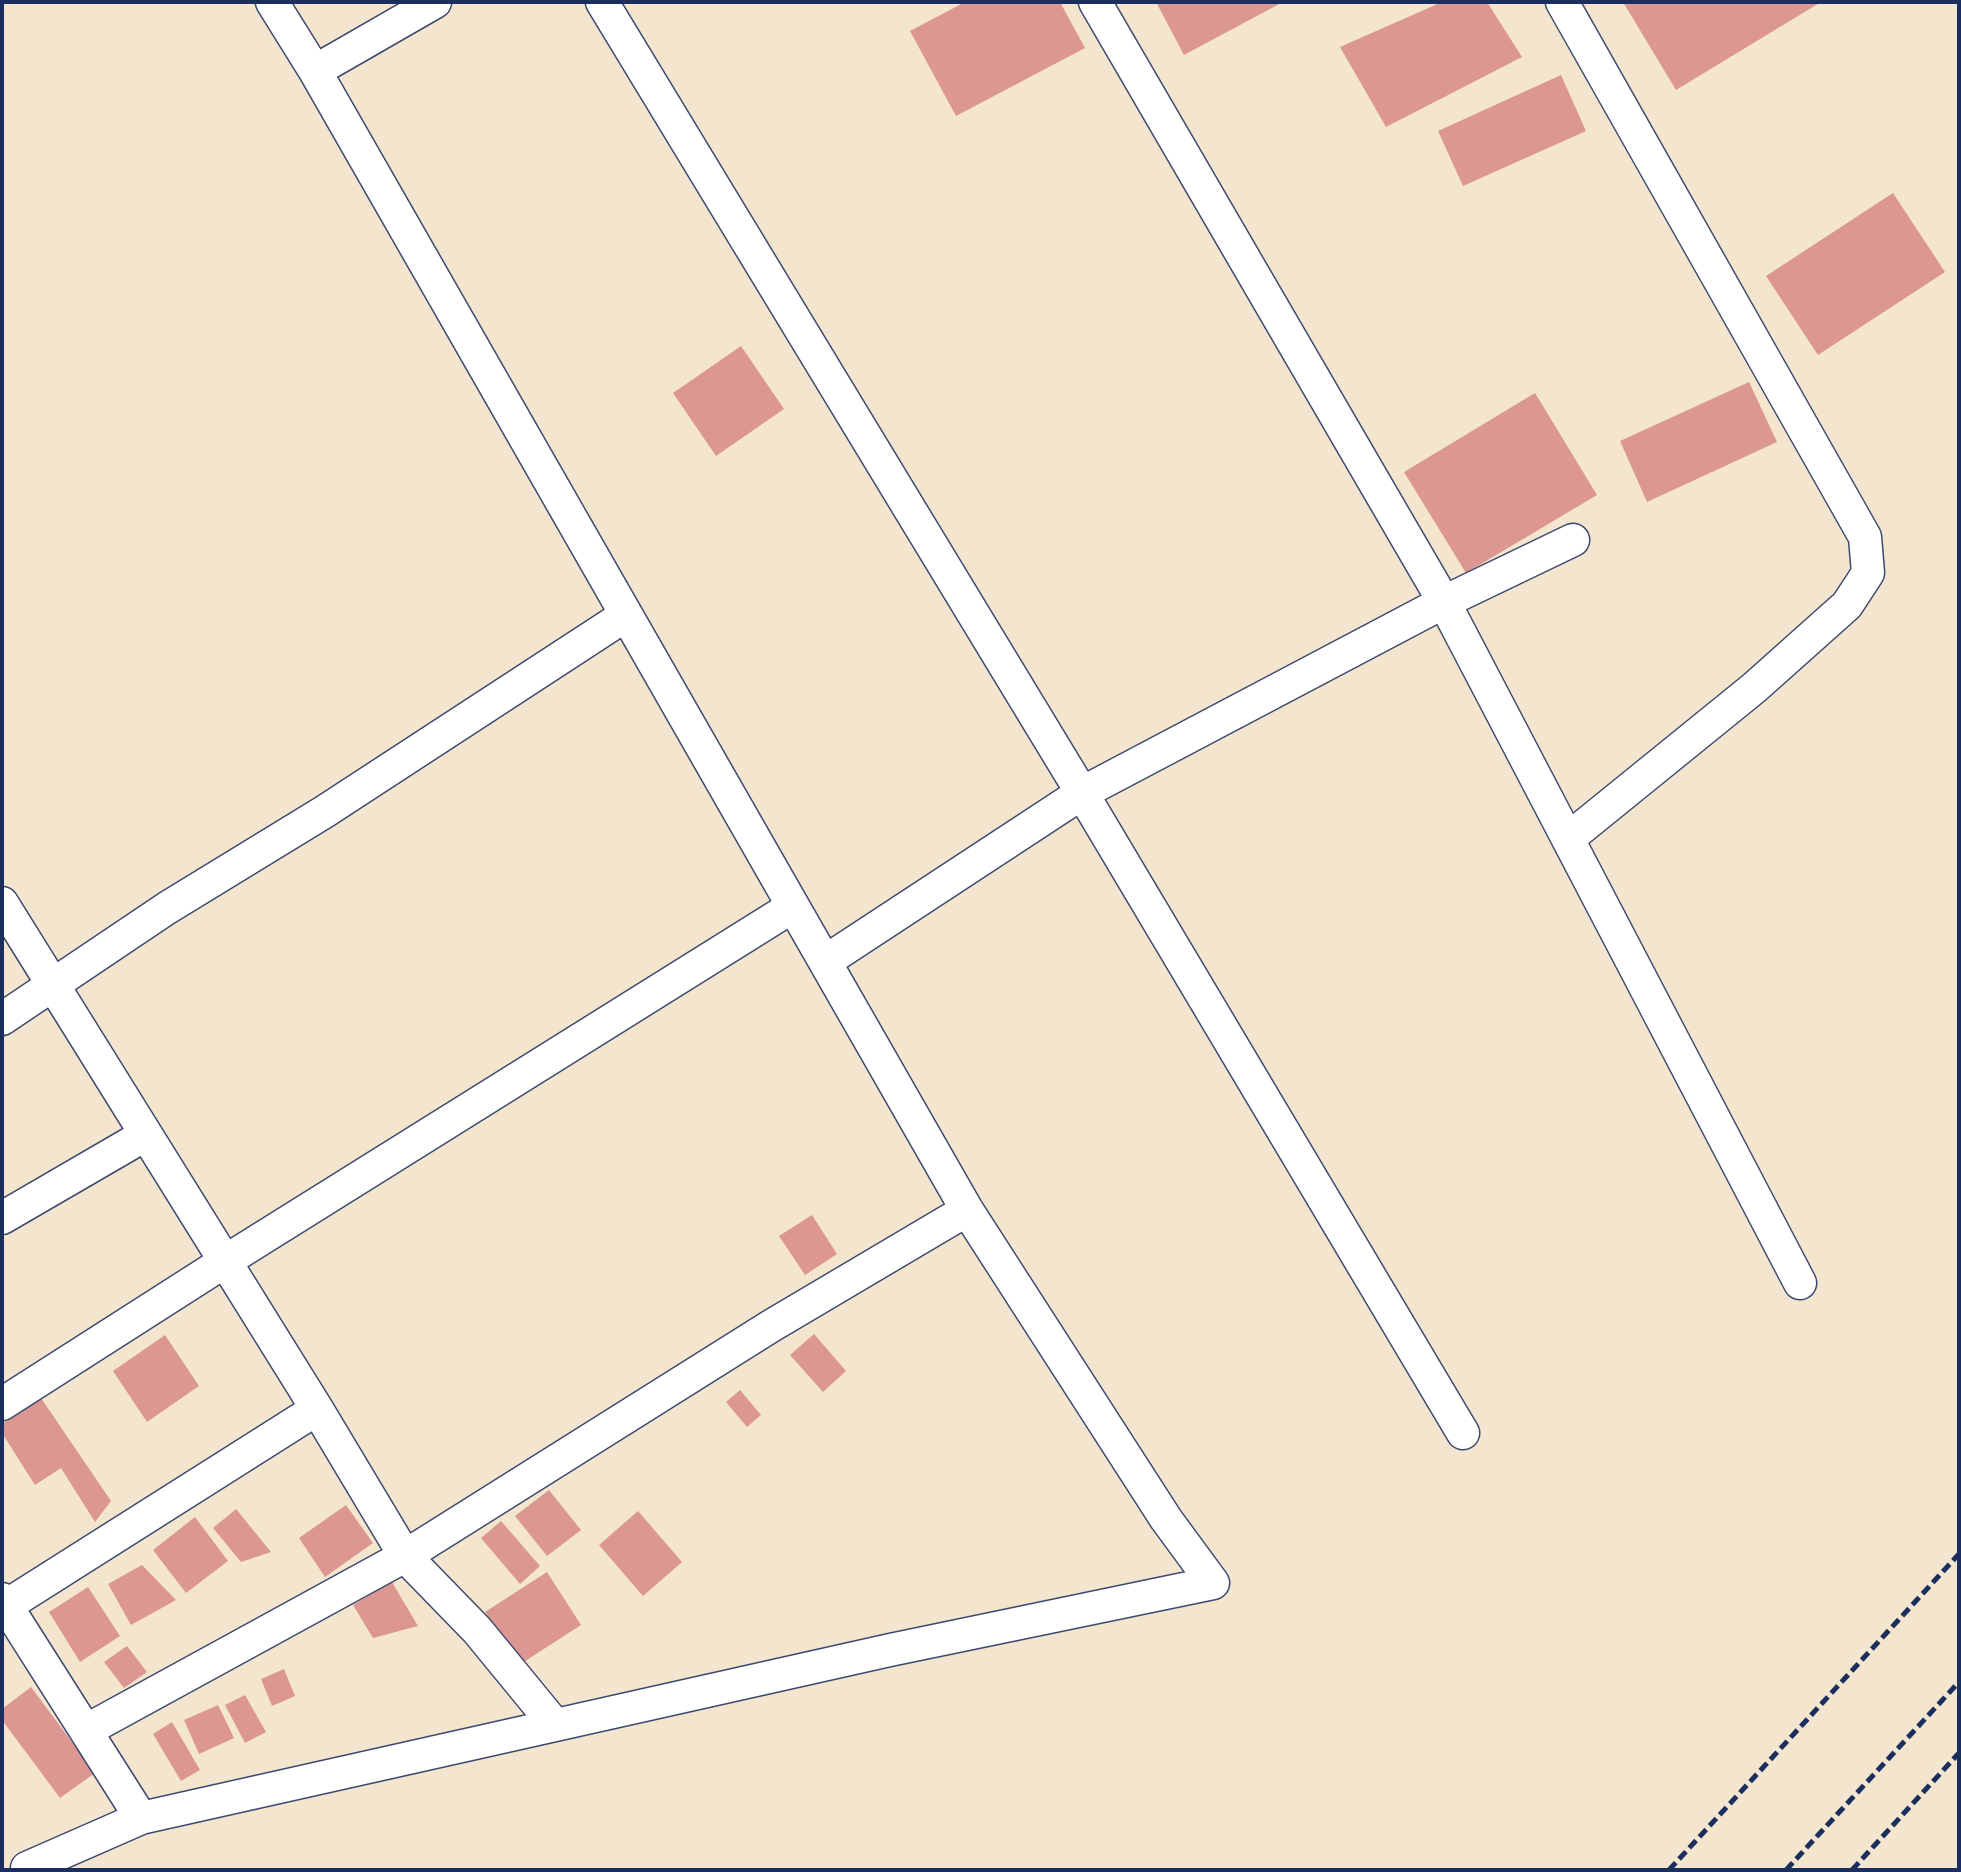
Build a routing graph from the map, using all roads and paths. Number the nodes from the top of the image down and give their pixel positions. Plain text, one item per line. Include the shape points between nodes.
1 (272, 2) edge
2 (435, 2) edge
3 (602, 2) edge
4 (1095, 2) edge
5 (1562, 2) edge
6 (315, 71) junction
7 (1573, 541) dead end
8 (1444, 601) junction
9 (626, 615) junction
10 (1082, 793) junction
11 (1569, 838) junction
12 (2, 903) edge
13 (792, 907) junction
14 (826, 961) junction
15 (52, 987) junction
16 (2, 1019) edge
17 (145, 1135) junction
18 (967, 1210) junction
19 (2, 1218) edge
20 (224, 1262) junction
21 (1800, 1283) dead end
22 (2, 1404) edge
23 (317, 1409) junction
24 (1464, 1433) dead end
25 (405, 1556) junction
26 (4, 1602) edge
27 (555, 1725) junction
28 (87, 1730) junction
29 (141, 1818) junction
30 (27, 1868) dead end

1 - 6 street
2 - 6 street
3 - 10 street
4 - 8 street
5 - 11 street via 1865,537 1868,573 1847,605 1765,679
6 - 9 street
7 - 8 street
8 - 10 street
8 - 11 street
9 - 13 street
9 - 15 street via 324,812 167,908
10 - 14 street
10 - 24 street
11 - 21 street
12 - 15 street
13 - 14 street
13 - 20 street
14 - 18 street
15 - 16 street
15 - 17 street
17 - 19 street
17 - 20 street
18 - 25 street via 771,1326
18 - 27 street via 1166,1519 1213,1583
20 - 22 street
20 - 23 street
23 - 25 street
23 - 26 street
25 - 27 street via 477,1630
25 - 28 street
26 - 28 street
27 - 29 street
28 - 29 street
29 - 30 street

